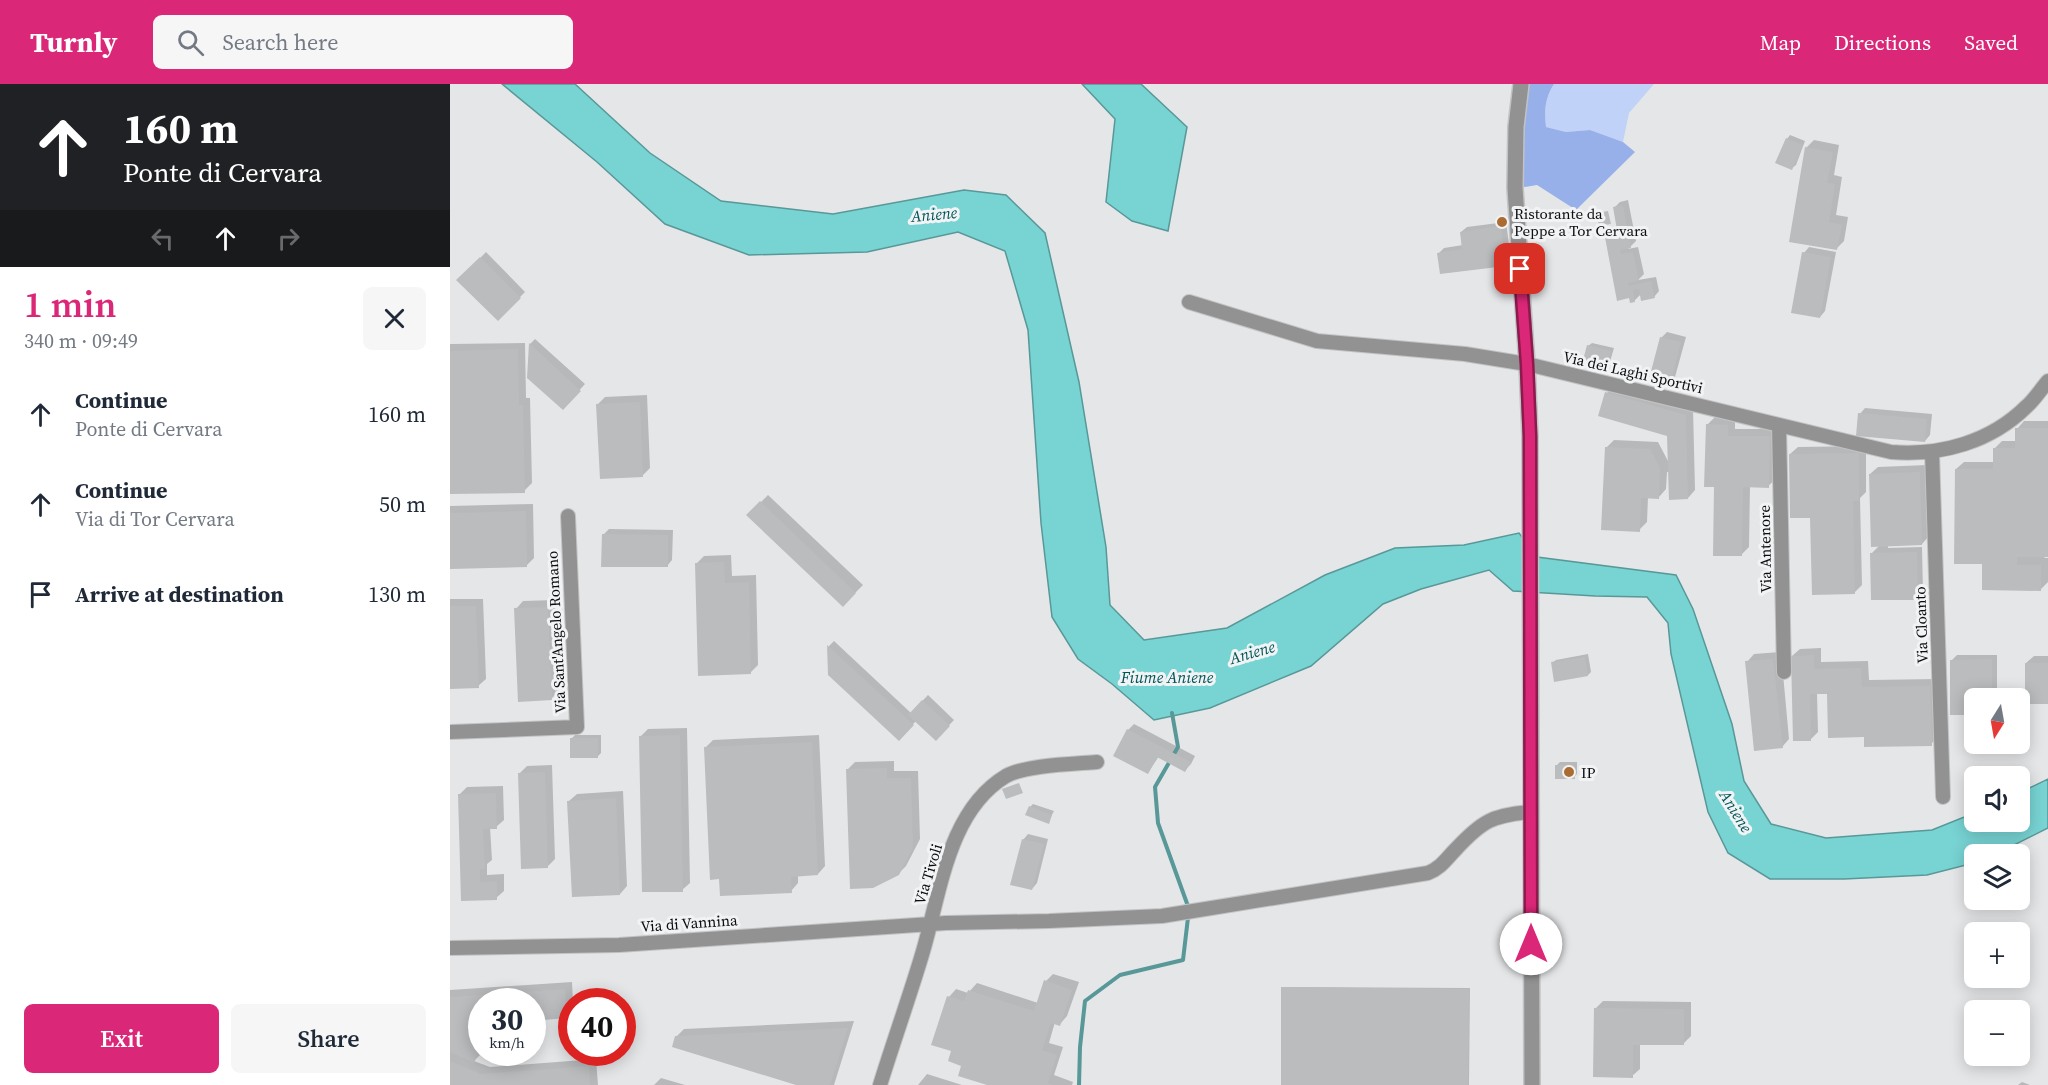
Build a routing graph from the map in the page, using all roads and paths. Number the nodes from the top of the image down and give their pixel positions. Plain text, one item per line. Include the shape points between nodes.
1 (1521, 84) edge
2 (1189, 302) dead end
3 (1527, 364) junction
4 (2048, 381) edge
5 (1779, 425) junction
6 (1932, 452) junction
7 (568, 516) dead end
8 (1784, 672) dead end
9 (450, 732) edge
10 (1096, 762) dead end
11 (1943, 797) dead end
12 (1530, 812) junction
13 (931, 923) junction
14 (450, 948) edge
15 (880, 1085) edge
16 (1532, 1085) edge

1 - 3 street via 1515,188
2 - 3 street, Via dei Laghi Sportivi via 1317,341 1465,354
3 - 5 street, Via dei Laghi Sportivi
3 - 12 street
4 - 6 street, Via dei Laghi Sportivi via 2028,406 1997,429 1961,446
5 - 6 street, Via dei Laghi Sportivi via 1891,452
5 - 8 street, Via Antenore
6 - 11 street, Via Cloanto
7 - 9 street, Via Sant'Angelo Romano via 577,727
10 - 13 street, Via Tivoli via 1014,773 981,796 946,864
12 - 13 street, Via di Vannina via 1507,814 1482,824 1445,863 1428,873 1162,916
12 - 16 street
13 - 14 street, Via di Vannina via 619,945
13 - 15 street, Via Tivoli

